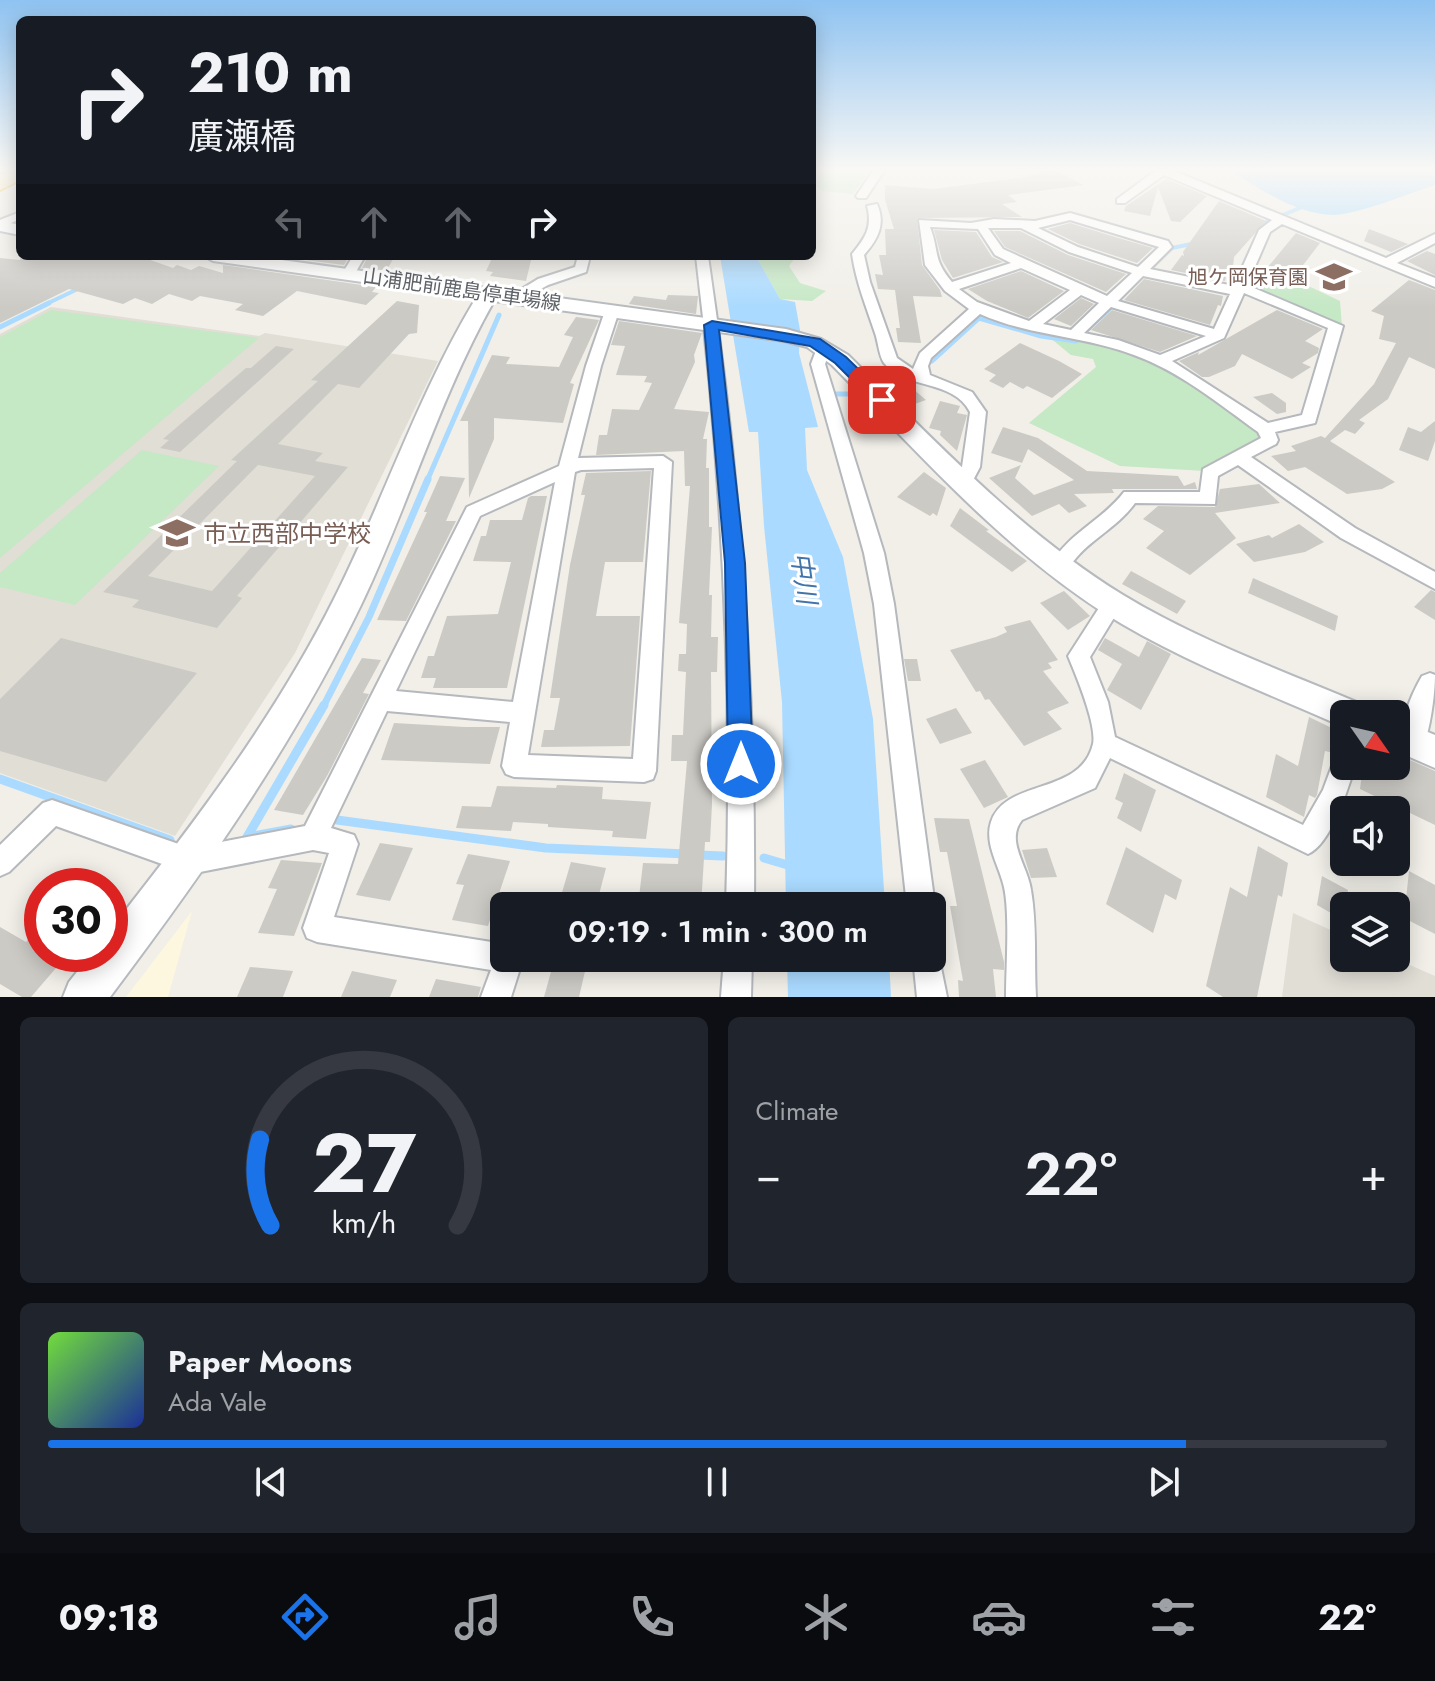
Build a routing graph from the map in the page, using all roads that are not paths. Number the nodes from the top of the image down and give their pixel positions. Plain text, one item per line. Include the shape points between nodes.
1 (875, 215) edge
2 (1271, 215) edge
3 (1277, 217) junction
4 (1023, 224) junction
5 (982, 227) junction
6 (1435, 238) edge
7 (243, 260) edge
8 (357, 260) edge
9 (583, 260) edge
10 (703, 260) edge
11 (1387, 263) junction
12 (1022, 264) junction
13 (1139, 272) junction
14 (348, 274) junction
15 (1435, 283) edge
16 (951, 287) junction
17 (1239, 289) junction
18 (1079, 290) junction
19 (501, 296) junction
20 (1108, 302) junction
21 (976, 310) junction
22 (612, 311) junction
23 (712, 325) junction
24 (1032, 326) junction
25 (1076, 333) junction
26 (1219, 335) junction
27 (814, 343) junction
28 (1160, 361) junction
29 (923, 377) junction
30 (1265, 429) junction
31 (1239, 457) junction
32 (565, 470) junction
33 (964, 482) junction
34 (1060, 566) junction
35 (1435, 581) edge
36 (1113, 603) junction
37 (1435, 686) edge
38 (381, 700) junction
39 (1330, 705) edge
40 (523, 713) junction
41 (1415, 743) edge
42 (1105, 744) junction
43 (1339, 780) edge
44 (313, 837) junction
45 (190, 861) junction
46 (0, 863) edge
47 (740, 892) edge
48 (919, 892) edge
49 (737, 972) edge
50 (929, 972) edge
51 (84, 997) edge
52 (496, 997) edge
53 (736, 997) edge
54 (932, 997) edge
55 (1021, 997) edge

1 - 29 street via 873,238 858,254 861,281 886,337 890,360
2 - 3 street
3 - 11 street
3 - 17 street via 1265,230
4 - 5 street
4 - 13 street via 1050,241
4 - 13 street via 1070,216 1164,244
5 - 12 street via 999,252
5 - 16 street via 923,223 931,265
6 - 11 street
7 - 14 main road, 山浦肥前鹿島停車場線
8 - 14 street
9 - 19 street via 581,269
10 - 23 street
11 - 15 street
12 - 16 street
12 - 18 street
13 - 17 street
13 - 20 street
14 - 19 main road, 山浦肥前鹿島停車場線
16 - 21 street
17 - 26 street
17 - 30 street via 1336,326 1309,419
18 - 20 street
18 - 24 street
19 - 22 main road, 山浦肥前鹿島停車場線
19 - 45 main road via 452,359 347,604 297,694
20 - 25 street
20 - 26 street
21 - 24 street
21 - 29 street via 925,356
22 - 23 main road, 山浦肥前鹿島停車場線
22 - 32 street
23 - 27 main road, 山浦肥前鹿島停車場線
23 - 47 street via 735,563
24 - 25 street
25 - 28 street
26 - 28 street
27 - 33 main road via 840,360
27 - 48 street via 884,604
28 - 30 street
29 - 33 street via 976,404 971,467
30 - 31 street via 1270,440
31 - 34 street via 1209,473 1209,499 1130,496 1119,514 1066,551
31 - 35 street via 1348,533
32 - 38 street via 473,512
32 - 40 street
32 - 40 street via 578,464 663,462 644,771 514,766
33 - 34 main road
34 - 36 main road
36 - 39 main road
36 - 42 street via 1079,656 1097,702
37 - 41 street via 1430,683 1420,700
38 - 40 street
38 - 44 street
42 - 43 street via 1308,841
42 - 55 street via 1086,780 1013,811 1004,822 1001,837 1018,889
44 - 45 street
44 - 52 street via 345,844 317,928 509,959
45 - 46 street via 52,812
45 - 51 main road
49 - 53 street
50 - 54 street

